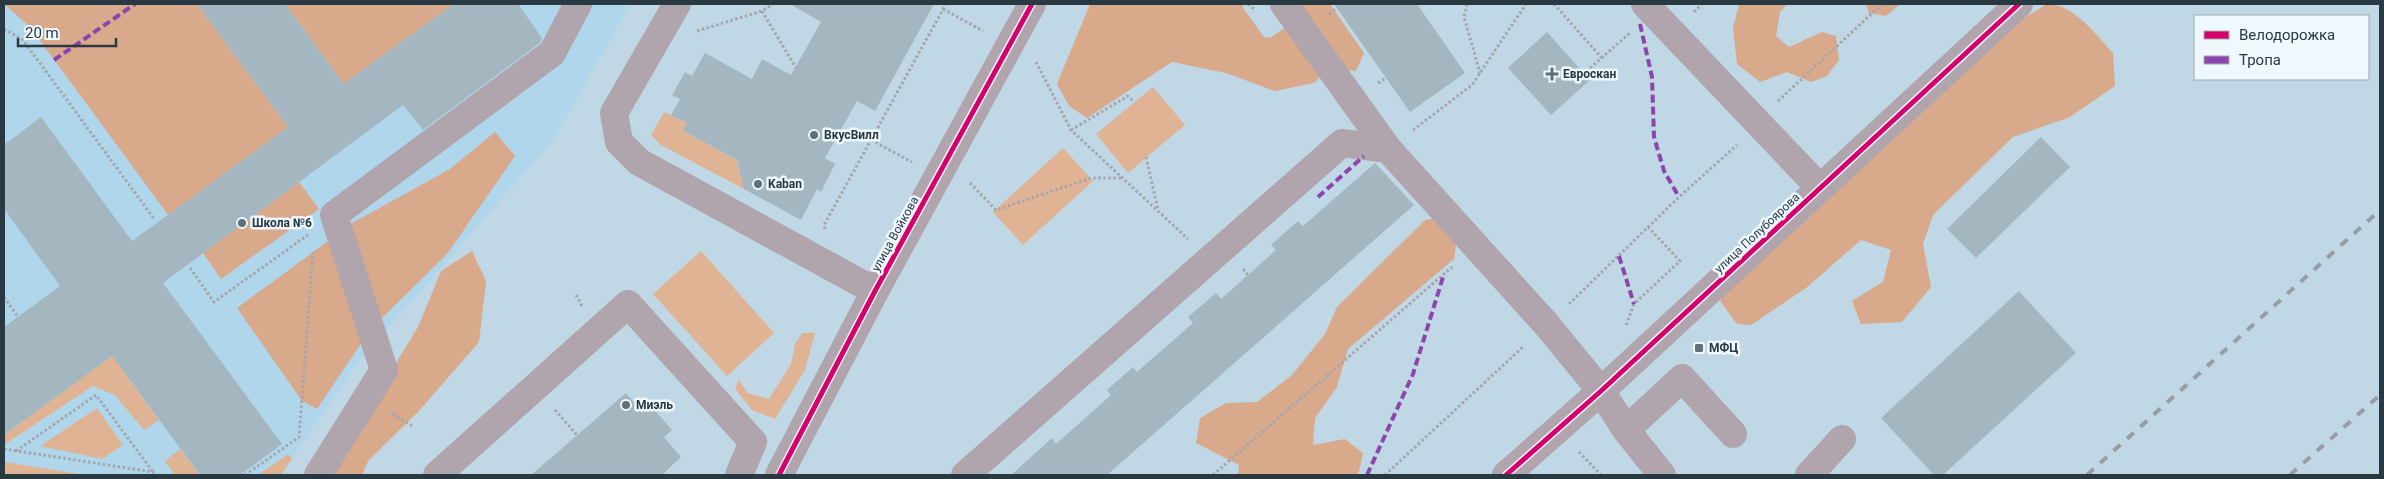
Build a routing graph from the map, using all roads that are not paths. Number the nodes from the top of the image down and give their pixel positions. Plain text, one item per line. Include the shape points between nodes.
1 (578, 4) edge
2 (677, 4) edge
3 (1032, 4) edge
4 (1284, 4) edge
5 (2019, 4) edge
6 (1649, 8) edge
7 (1388, 149) junction
8 (1820, 188) junction
9 (875, 291) junction
10 (1602, 391) junction
11 (1626, 430) junction
12 (1733, 434) dead end
13 (1842, 439) dead end
14 (318, 475) edge
15 (437, 475) edge
16 (739, 475) edge
17 (780, 475) edge
18 (965, 475) edge
19 (1506, 475) edge
20 (1662, 475) edge
21 (1809, 475) edge

1 - 14 street via 552,53 324,223 384,370
2 - 9 street via 614,114 619,142 640,162
3 - 9 street, улица Войкова
4 - 7 street
5 - 8 street, улица Полубоярова
6 - 8 street
7 - 10 street
7 - 18 street via 1342,143
8 - 10 street, улица Полубоярова
9 - 17 street, улица Войкова
10 - 11 street
10 - 19 street, улица Полубоярова
11 - 12 street via 1682,378
11 - 20 street
13 - 21 street
15 - 16 street via 628,304 753,442

